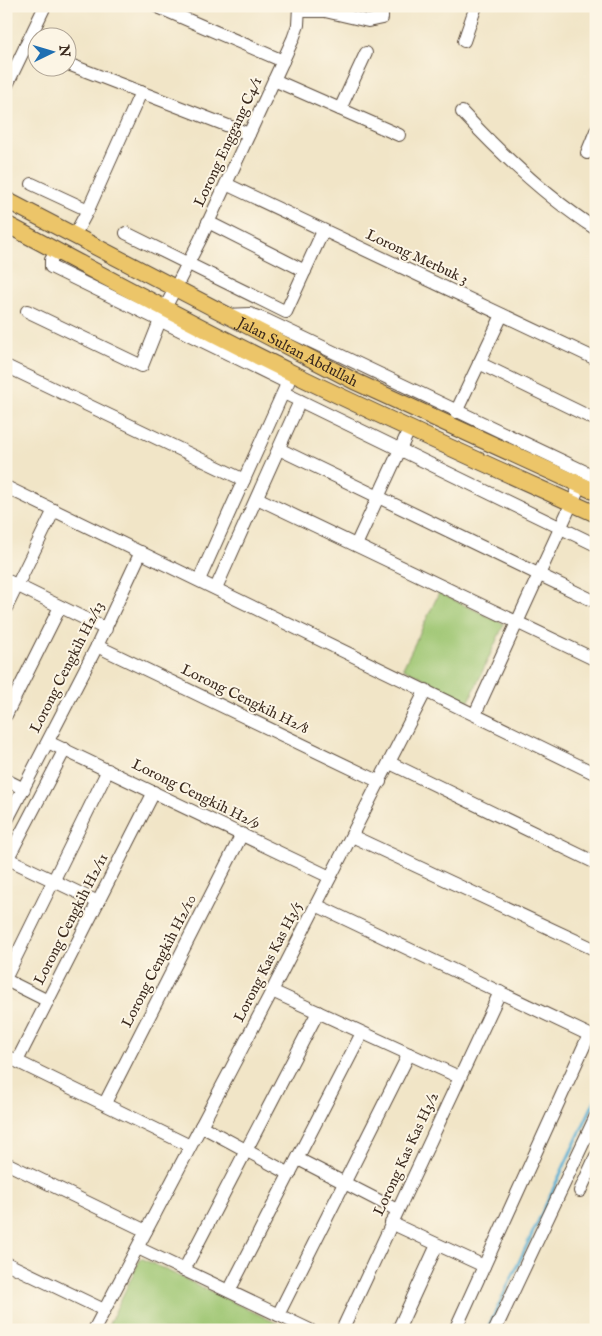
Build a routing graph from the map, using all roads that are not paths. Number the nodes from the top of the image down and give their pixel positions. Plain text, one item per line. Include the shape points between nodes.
1 (45, 6) edge
2 (382, 6) edge
3 (476, 6) edge
4 (158, 7) edge
5 (300, 9) edge
6 (38, 28) edge
7 (464, 41) dead end
8 (366, 53) dead end
9 (28, 56) edge
10 (283, 61) junction
11 (78, 68) edge
12 (274, 80) junction
13 (6, 87) edge
14 (141, 92) junction
15 (340, 109) junction
16 (462, 112) dead end
17 (596, 131) edge
18 (249, 134) junction
19 (399, 135) dead end
20 (587, 153) dead end
21 (32, 184) dead end
22 (226, 184) junction
23 (6, 200) edge
24 (88, 210) junction
25 (208, 222) junction
26 (6, 224) edge
27 (596, 229) edge
28 (323, 231) junction
29 (126, 233) dead end
30 (74, 236) junction
31 (188, 263) junction
32 (305, 271) junction
33 (175, 288) junction
34 (27, 311) dead end
35 (162, 315) junction
36 (226, 315) junction
37 (502, 315) junction
38 (596, 359) edge
39 (479, 364) junction
40 (6, 366) edge
41 (288, 383) junction
42 (300, 401) junction
43 (456, 412) junction
44 (596, 420) edge
45 (409, 430) junction
46 (279, 449) junction
47 (400, 450) junction
48 (596, 477) edge
49 (244, 480) junction
50 (580, 485) junction
51 (6, 487) edge
52 (596, 492) edge
53 (257, 498) junction
54 (378, 498) junction
55 (572, 503) junction
56 (54, 510) junction
57 (596, 514) edge
58 (560, 529) junction
59 (356, 545) junction
60 (596, 545) edge
61 (141, 552) junction
62 (540, 574) junction
63 (198, 580) junction
64 (12, 583) edge
65 (216, 588) junction
66 (596, 602) edge
67 (60, 607) junction
68 (6, 608) edge
69 (518, 622) junction
70 (106, 629) junction
71 (97, 646) junction
72 (596, 660) edge
73 (426, 690) junction
74 (475, 714) junction
75 (6, 715) edge
76 (48, 742) junction
77 (65, 750) junction
78 (390, 763) junction
79 (108, 770) junction
80 (596, 774) edge
81 (6, 780) edge
82 (380, 782) junction
83 (24, 788) junction
84 (154, 792) junction
85 (6, 822) edge
86 (242, 834) junction
87 (352, 836) junction
88 (7, 860) edge
89 (596, 863) edge
90 (330, 877) junction
91 (54, 881) junction
92 (98, 902) junction
93 (316, 905) junction
94 (596, 950) edge
95 (6, 978) edge
96 (272, 991) junction
97 (500, 992) junction
98 (48, 1001) junction
99 (318, 1012) junction
100 (362, 1033) junction
101 (593, 1037) edge
102 (409, 1054) junction
103 (12, 1058) edge
104 (459, 1077) junction
105 (104, 1103) junction
106 (596, 1116) edge
107 (201, 1126) junction
108 (190, 1146) junction
109 (246, 1150) junction
110 (596, 1156) edge
111 (298, 1158) junction
112 (6, 1163) edge
113 (290, 1174) junction
114 (344, 1183) junction
115 (580, 1191) dead end
116 (397, 1210) junction
117 (392, 1223) junction
118 (146, 1231) junction
119 (437, 1244) junction
120 (138, 1248) junction
121 (6, 1263) edge
122 (484, 1266) junction
123 (184, 1270) junction
124 (229, 1292) junction
125 (104, 1310) junction
126 (278, 1315) junction
127 (94, 1330) edge
128 (310, 1330) edge
129 (342, 1330) edge
130 (398, 1330) edge
131 (455, 1330) edge
132 (496, 1330) edge

1 - 6 street
2 - 5 street via 382,18 375,21
3 - 7 street
4 - 10 street
5 - 10 street, Lorong Enggang C4/1 via 294,39
8 - 15 street
9 - 13 street
10 - 12 street, Lorong Enggang C4/1
11 - 14 street
12 - 15 street
12 - 18 street, Lorong Enggang C4/1
14 - 18 street
14 - 24 street
15 - 19 street
16 - 27 street via 570,213
17 - 20 street
18 - 22 street, Lorong Enggang C4/1
21 - 24 street
22 - 25 street, Lorong Enggang C4/1
22 - 28 street, Lorong Merbuk 3
23 - 30 main road, Jalan Sultan Abdullah
24 - 30 street
25 - 31 street, Lorong Enggang C4/1
25 - 32 street
26 - 35 main road, Jalan Sultan Abdullah
28 - 32 street
28 - 37 street, Lorong Merbuk 3
29 - 31 street
30 - 33 main road, Jalan Sultan Abdullah
31 - 32 street via 286,312
31 - 33 street, Lorong Enggang C4/1
33 - 35 street, Lorong Enggang C4/1
33 - 36 main road, Jalan Sultan Abdullah
34 - 35 street, Lorong Enggang C4/1 via 142,366
35 - 41 main road, Jalan Sultan Abdullah
36 - 43 street via 250,314 266,320
36 - 50 main road, Jalan Sultan Abdullah via 354,381
37 - 38 street, Lorong Merbuk 3
37 - 39 street
39 - 43 street
39 - 44 street
40 - 49 street
41 - 42 street
41 - 45 main road, Jalan Sultan Abdullah
41 - 49 street
42 - 46 street
42 - 47 street
43 - 48 street
45 - 47 street
45 - 55 main road, Jalan Sultan Abdullah
46 - 53 street
46 - 54 street
47 - 54 street
47 - 58 street
49 - 63 street
50 - 52 main road, Jalan Sultan Abdullah
50 - 55 street
51 - 56 street
53 - 59 street
53 - 65 street
54 - 59 street
54 - 62 street
55 - 57 main road, Jalan Sultan Abdullah
55 - 58 street
56 - 61 street
56 - 64 street
58 - 60 street
58 - 62 street
59 - 69 street
61 - 63 street
61 - 70 street, Lorong Cengkih H2/13
62 - 66 street
62 - 69 street
63 - 65 street
64 - 67 street
64 - 68 street
65 - 73 street
67 - 70 street
67 - 75 street
69 - 72 street
69 - 74 street
70 - 71 street, Lorong Cengkih H2/13
71 - 76 street, Lorong Cengkih H2/13
71 - 82 street, Lorong Cengkih H2/8
73 - 74 street
73 - 78 street, Lorong Kas Kas H3/5
74 - 80 street
76 - 77 street, Lorong Cengkih H2/9
76 - 83 street, Lorong Cengkih H2/13
77 - 79 street, Lorong Cengkih H2/9
77 - 88 street
78 - 82 street, Lorong Kas Kas H3/5
78 - 89 street
79 - 84 street, Lorong Cengkih H2/9
79 - 91 street
81 - 83 street
82 - 87 street, Lorong Kas Kas H3/5
83 - 85 street, Lorong Cengkih H2/13
84 - 86 street, Lorong Cengkih H2/9
84 - 92 street, Lorong Cengkih H2/11
86 - 90 street, Lorong Cengkih H2/9
86 - 105 street, Lorong Cengkih H2/10
87 - 90 street, Lorong Kas Kas H3/5
87 - 94 street
88 - 91 street
90 - 93 street, Lorong Kas Kas H3/5
91 - 92 street
91 - 95 street
92 - 98 street, Lorong Cengkih H2/11
93 - 96 street, Lorong Kas Kas H3/5
93 - 97 street
95 - 98 street
96 - 99 street
96 - 107 street, Lorong Kas Kas H3/5
97 - 101 street
97 - 104 street, Lorong Kas Kas H3/2
98 - 103 street, Lorong Cengkih H2/11
99 - 100 street
99 - 109 street
100 - 102 street
100 - 111 street
101 - 122 street
102 - 104 street
102 - 114 street
103 - 105 street
104 - 116 street, Lorong Kas Kas H3/2
105 - 108 street
106 - 132 street
107 - 108 street, Lorong Kas Kas H3/5
107 - 109 street
108 - 118 street, Lorong Kas Kas H3/5
109 - 113 street
109 - 123 street
110 - 115 street
111 - 113 street
111 - 114 street
112 - 118 street
113 - 124 street
114 - 116 street
114 - 126 street
116 - 117 street, Lorong Kas Kas H3/2
117 - 119 street
117 - 129 street, Lorong Kas Kas H3/2
118 - 120 street, Lorong Kas Kas H3/5
119 - 122 street
119 - 130 street
120 - 123 street
120 - 125 street, Lorong Kas Kas H3/5
121 - 125 street
122 - 131 street
123 - 124 street
124 - 126 street
125 - 127 street, Lorong Kas Kas H3/5
126 - 128 street

